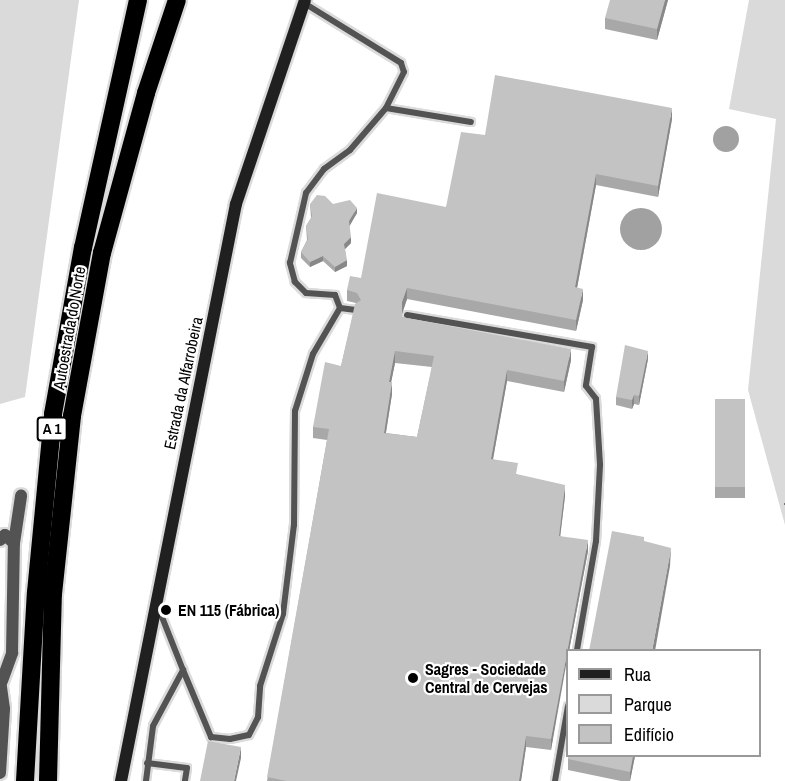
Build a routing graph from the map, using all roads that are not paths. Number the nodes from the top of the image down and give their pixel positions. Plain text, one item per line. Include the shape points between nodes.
1 (138, 0) edge
2 (177, 0) edge
3 (305, 1) edge
4 (386, 108) junction
5 (471, 122) dead end
6 (340, 308) junction
7 (356, 310) edge
8 (407, 315) edge
9 (21, 496) dead end
10 (0, 540) edge
11 (14, 543) junction
12 (155, 601) junction
13 (577, 649) edge
14 (183, 670) junction
15 (1, 680) edge
16 (566, 712) edge
17 (147, 763) junction
18 (0, 774) edge
19 (24, 781) edge
20 (48, 781) edge
21 (121, 781) edge
22 (146, 781) edge
23 (185, 781) edge
24 (555, 781) edge

1 - 19 highway, Autoestrada do Norte / A 1 via 83,248 53,414
2 - 20 highway, Autoestrada do Norte / A 1 via 146,93 102,253 72,416 53,594
3 - 4 lane via 401,63 404,72
3 - 12 main road, Estrada da Alfarrobeira via 236,204
4 - 5 lane
4 - 6 lane via 350,150 324,169 306,193 290,263 294,282 306,293 335,295
6 - 7 lane
6 - 14 lane via 313,354 295,411 294,525 283,614 260,686 258,717 249,735 211,737
8 - 13 lane via 592,347 586,386 596,399 600,465 596,530
9 - 11 street
10 - 11 street via 5,536
11 - 15 street via 12,653
12 - 14 lane
12 - 21 main road, Estrada da Alfarrobeira
14 - 17 lane via 153,726
15 - 18 street
16 - 24 lane
17 - 22 lane
17 - 23 lane via 187,768

